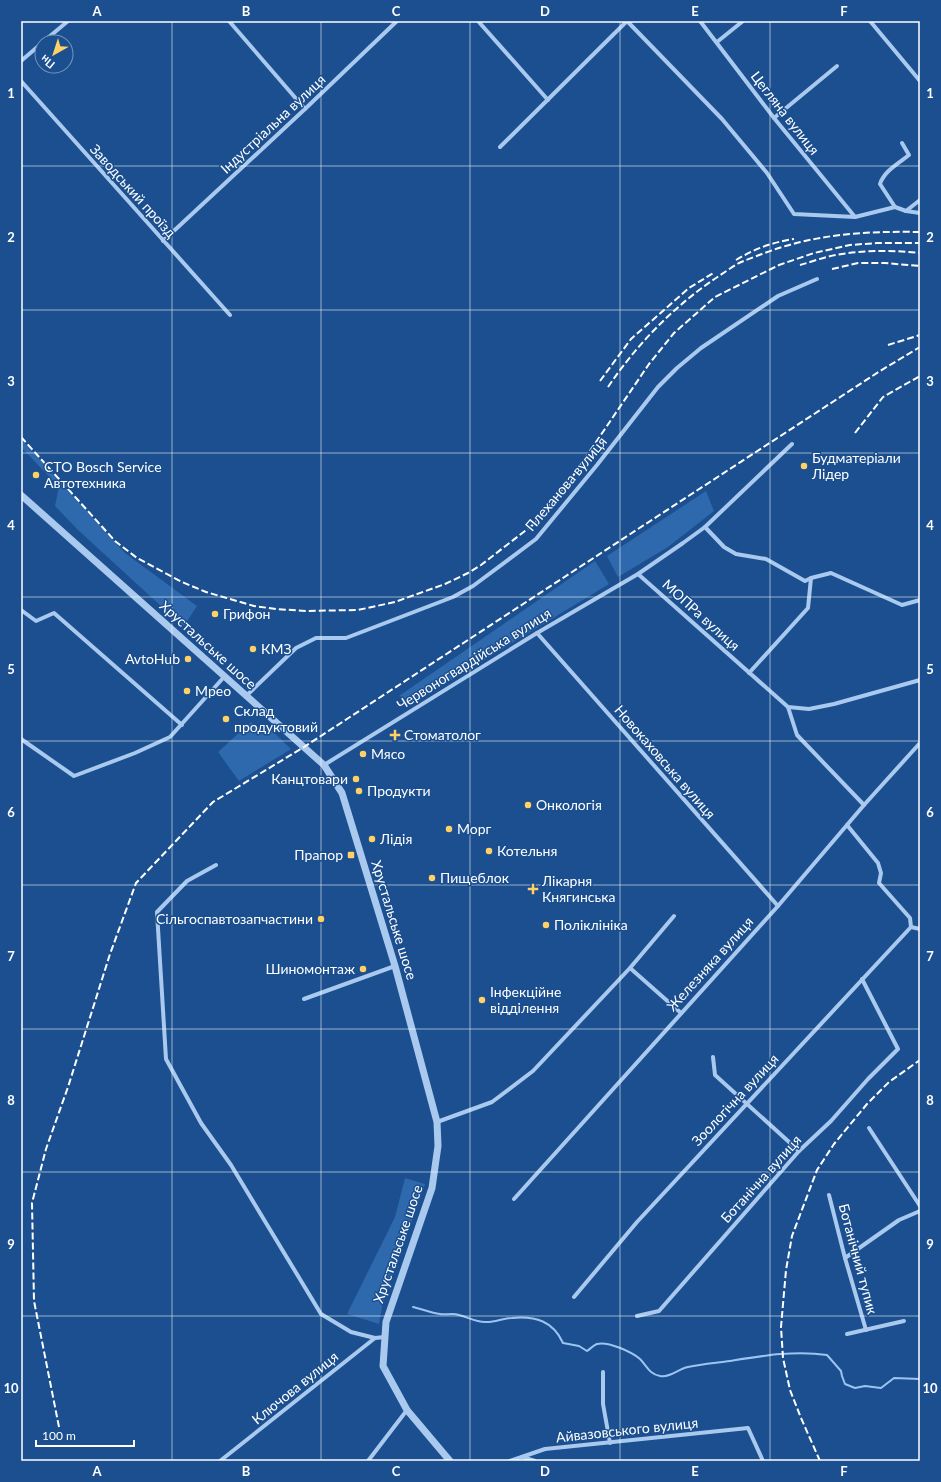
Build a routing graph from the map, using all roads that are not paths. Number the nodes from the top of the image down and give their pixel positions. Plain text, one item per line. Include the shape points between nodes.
1 (68, 21) edge
2 (229, 21) edge
3 (397, 21) edge
4 (478, 21) edge
5 (627, 21) edge
6 (700, 21) edge
7 (743, 21) edge
8 (870, 21) edge
9 (53, 34) edge
10 (716, 42) junction
11 (34, 50) edge
12 (21, 61) edge
13 (837, 66) dead end
14 (920, 81) edge
15 (21, 82) edge
16 (548, 100) junction
17 (305, 109) junction
18 (774, 118) junction
19 (902, 143) dead end
20 (500, 147) dead end
21 (920, 200) edge
22 (895, 207) junction
23 (906, 211) junction
24 (920, 213) edge
25 (855, 217) junction
26 (163, 241) junction
27 (817, 279) dead end
28 (230, 315) dead end
29 (792, 444) dead end
30 (21, 495) edge
31 (705, 527) junction
32 (638, 574) junction
33 (811, 578) junction
34 (920, 600) edge
35 (21, 610) edge
36 (536, 633) junction
37 (749, 673) junction
38 (224, 677) junction
39 (920, 680) edge
40 (246, 696) junction
41 (788, 707) junction
42 (182, 725) junction
43 (21, 739) edge
44 (920, 743) edge
45 (324, 765) junction
46 (864, 805) junction
47 (847, 825) junction
48 (216, 865) dead end
49 (778, 906) junction
50 (674, 916) dead end
51 (911, 928) junction
52 (920, 929) edge
53 (395, 966) junction
54 (630, 968) junction
55 (862, 979) junction
56 (304, 999) dead end
57 (681, 1013) junction
58 (713, 1057) dead end
59 (747, 1104) junction
60 (438, 1122) junction
61 (869, 1128) dead end
62 (799, 1151) junction
63 (829, 1194) dead end
64 (514, 1199) dead end
65 (920, 1206) edge
66 (920, 1211) edge
67 (845, 1258) junction
68 (574, 1297) dead end
69 (637, 1316) dead end
70 (904, 1321) dead end
71 (866, 1330) junction
72 (847, 1334) dead end
73 (385, 1337) junction
74 (375, 1338) junction
75 (603, 1372) dead end
76 (408, 1410) junction
77 (610, 1443) junction
78 (522, 1457) junction
79 (220, 1461) edge
80 (368, 1461) edge
81 (450, 1461) edge
82 (510, 1461) edge
83 (535, 1461) edge
84 (763, 1461) edge

1 - 9 street
2 - 17 street
3 - 17 street, Індустріальна вулиця
4 - 16 street
5 - 16 street
5 - 25 street via 722,119 767,173 794,214
6 - 10 street, Цегляна вулиця
7 - 10 street
8 - 14 street
10 - 18 street, Цегляна вулиця
11 - 12 street
13 - 18 street
15 - 26 street, Заводський проїзд
16 - 20 street
17 - 26 street, Індустріальна вулиця
18 - 25 street, Цегляна вулиця
19 - 22 street via 909,155 882,177 880,184
21 - 23 street
22 - 23 street
22 - 25 street
23 - 24 street
26 - 28 street, Заводський проїзд
27 - 40 street, Плеханова вулиця via 778,296 701,348 677,368 658,387 536,539 473,586 453,597 346,638 316,638 296,648
29 - 31 street, Червоногвардійська вулиця
30 - 38 street, Хрустальське шосе
31 - 32 street, Червоногвардійська вулиця
31 - 33 street via 724,547 736,554 766,559 805,581
32 - 36 street, Червоногвардійська вулиця
32 - 37 street, МОПРа вулиця
33 - 34 street via 831,573 902,605
33 - 37 street via 808,608
35 - 42 street via 36,621 54,613
36 - 45 street, Червоногвардійська вулиця
36 - 49 street, Новокаховська вулиця
37 - 41 street, МОПРа вулиця
38 - 40 street, Хрустальське шосе
38 - 42 street
39 - 41 street via 834,704 809,708
40 - 45 street, Хрустальське шосе
41 - 46 street via 797,735
42 - 43 street via 170,737 74,776
44 - 46 street, Железняка вулиця
45 - 53 street, Хрустальське шосе via 342,793
46 - 47 street, Железняка вулиця
47 - 49 street, Железняка вулиця
47 - 51 street via 878,863 881,873 878,883 910,918
48 - 74 street via 187,881 157,912 166,1059 201,1123 231,1165 321,1314 352,1332
49 - 57 street, Железняка вулиця
50 - 54 street
51 - 52 street
51 - 55 street, Зоологічна вулиця
53 - 56 street
53 - 60 street, Хрустальське шосе
54 - 57 street
54 - 60 street via 533,1071 492,1102
55 - 59 street, Зоологічна вулиця
55 - 62 street, Ботанічна вулиця via 898,1049 831,1121
57 - 64 street, Железняка вулиця
58 - 59 street via 715,1074
59 - 62 street
59 - 68 street, Зоологічна вулиця via 637,1222
60 - 73 street, Хрустальське шосе via 438,1146 432,1188 386,1322
61 - 65 street
62 - 69 street, Ботанічна вулиця via 659,1311
63 - 67 street, Ботанічний тупик
66 - 67 street via 899,1220
67 - 71 street, Ботанічний тупик
70 - 71 street
71 - 72 street
73 - 74 street
73 - 76 street, Хрустальське шосе via 383,1366
74 - 79 street, Ключова вулиця
75 - 77 street via 603,1404
76 - 80 street
76 - 81 street, Хрустальське шосе
77 - 78 street, Айвазовського вулиця via 546,1449
77 - 84 street, Айвазовського вулиця via 748,1428
78 - 82 street, Айвазовського вулиця
78 - 83 street

